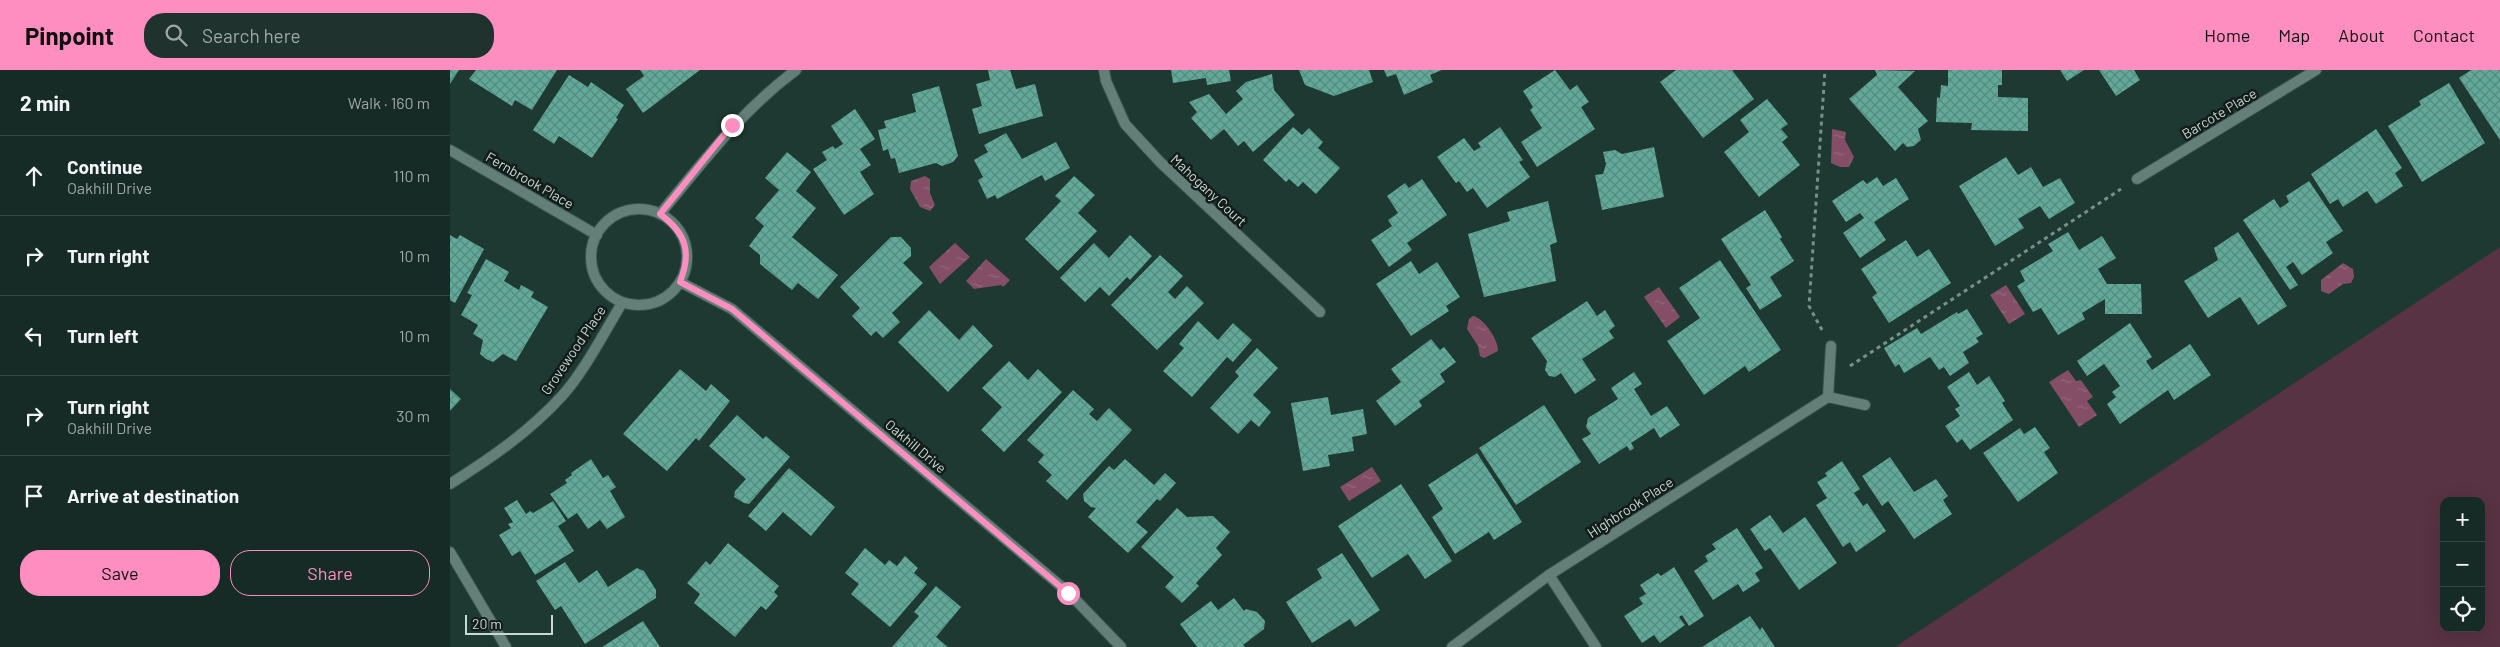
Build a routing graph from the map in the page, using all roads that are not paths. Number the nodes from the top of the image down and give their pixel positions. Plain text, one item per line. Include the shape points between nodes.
1 (796, 70) edge
2 (1104, 70) edge
3 (2316, 70) edge
4 (450, 150) edge
5 (2136, 179) road end
6 (660, 214) junction
7 (597, 235) junction
8 (680, 282) junction
9 (622, 303) junction
10 (1320, 312) dead end
11 (1831, 346) road end
12 (1828, 397) junction
13 (1864, 406) dead end
14 (450, 484) edge
15 (450, 552) edge
16 (1549, 576) junction
17 (506, 647) edge
18 (1121, 647) edge
19 (1452, 647) edge
20 (1596, 647) edge

1 - 6 street via 732,125
2 - 10 street, Mahogany Court via 1125,124 1160,162
3 - 5 street, Barcote Place
4 - 7 street, Fernbrook Place
6 - 7 street via 632,210 618,214
6 - 8 street via 682,236 687,251 686,267
7 - 9 street via 592,250 592,266 597,282
8 - 9 street via 672,292 648,305
8 - 18 street, Oakhill Drive via 732,309 1068,593
9 - 14 street, Grovewood Place via 563,395 525,433
11 - 12 street
12 - 13 street
12 - 16 street, Highbrook Place
15 - 17 street
16 - 19 street, Highbrook Place
16 - 20 street

